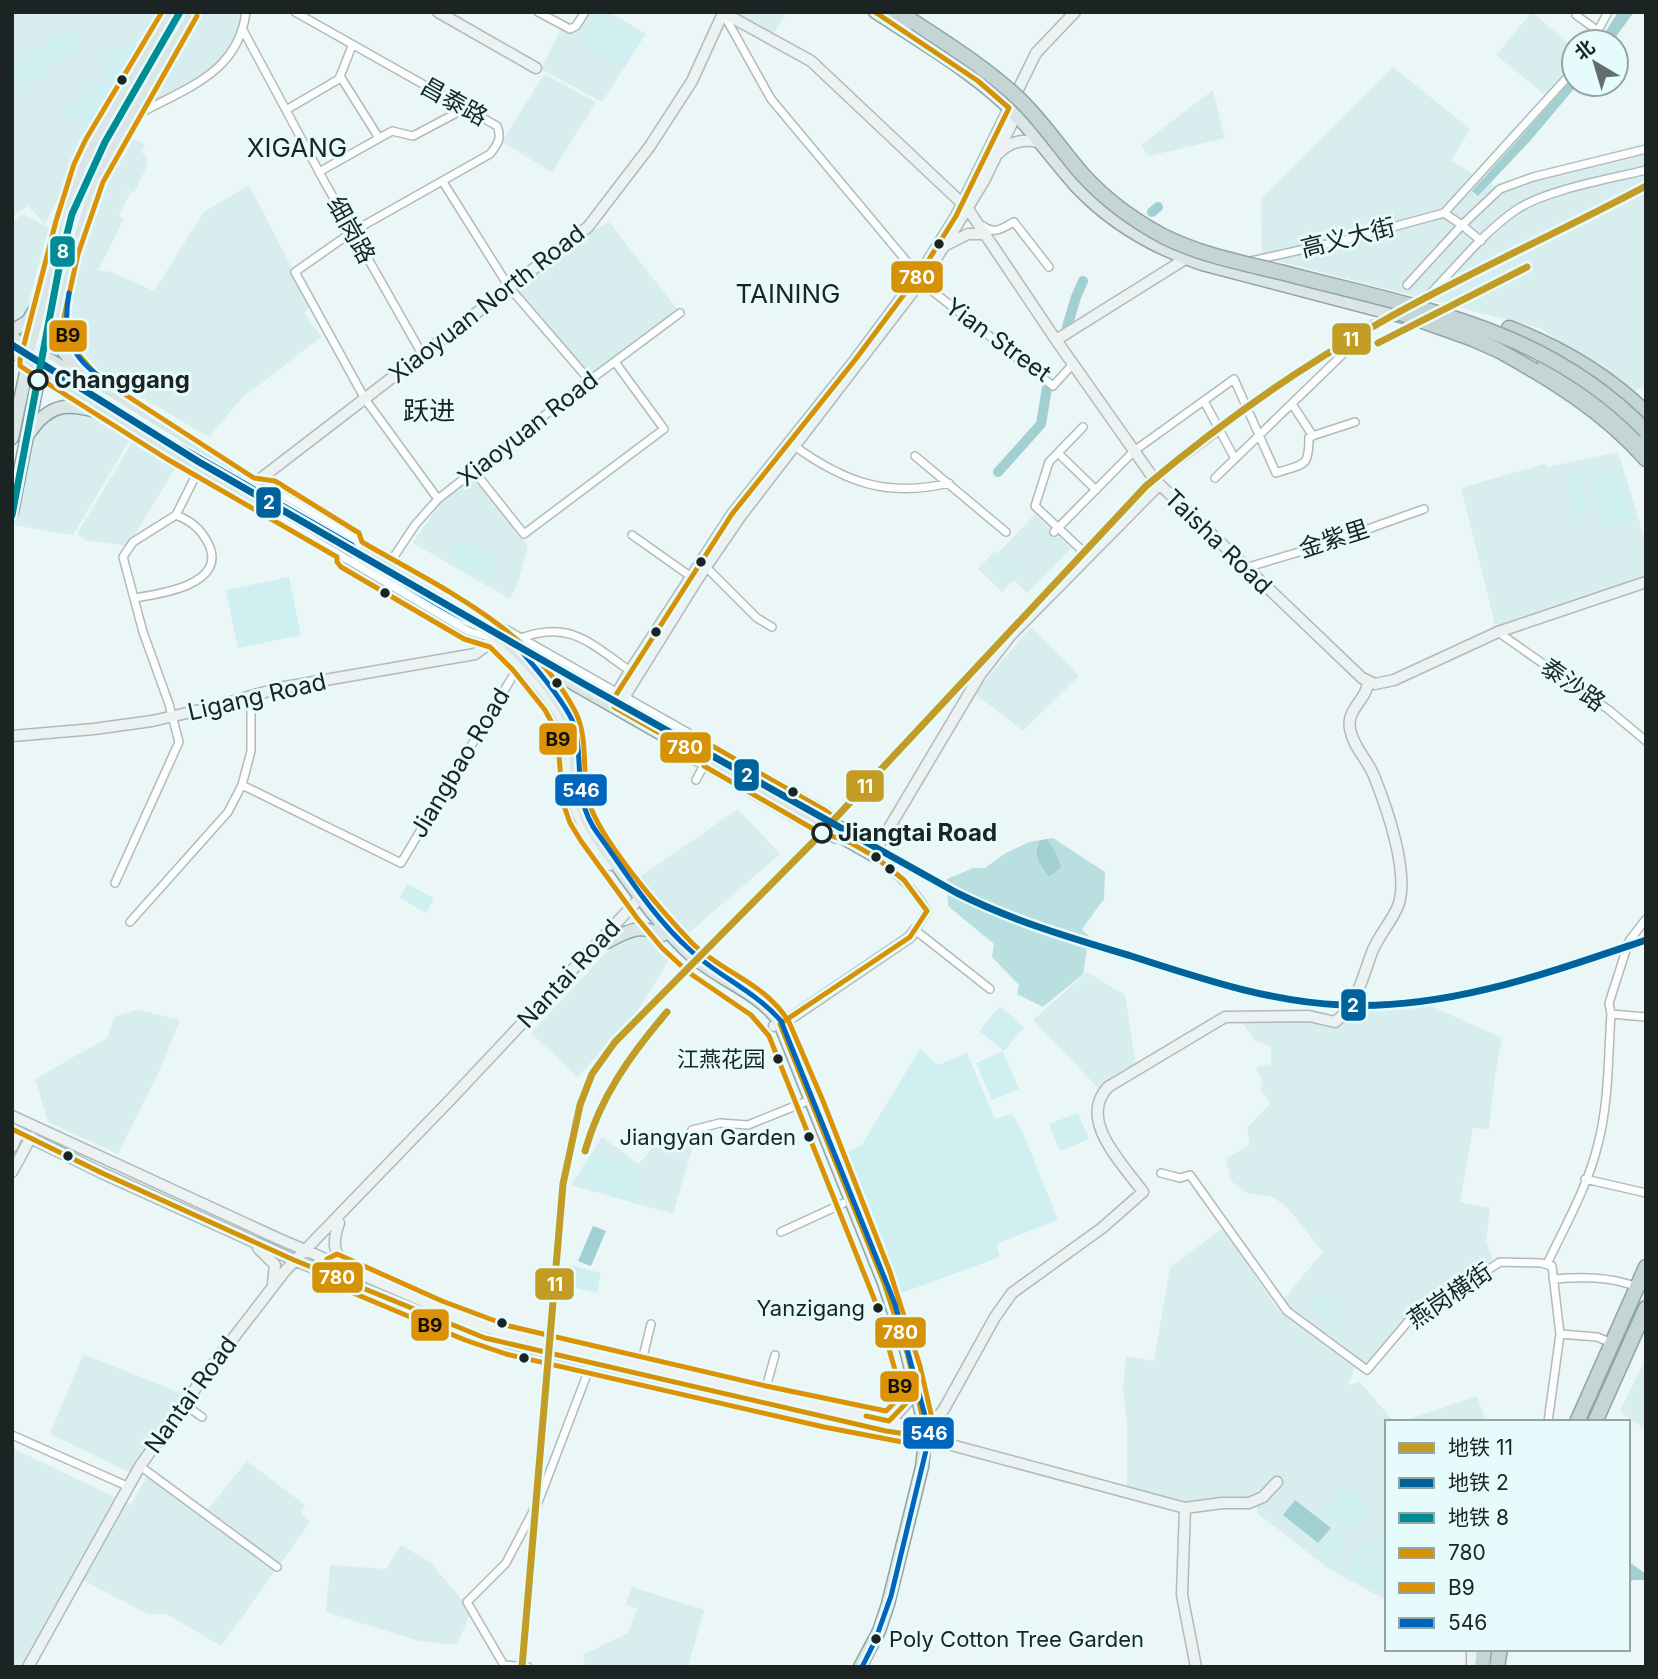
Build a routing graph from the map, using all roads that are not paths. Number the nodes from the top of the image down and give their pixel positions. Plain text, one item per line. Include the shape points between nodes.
1 (172, 12) edge
2 (189, 12) edge
3 (246, 12) edge
4 (295, 12) edge
5 (438, 12) edge
6 (538, 12) edge
7 (585, 12) edge
8 (875, 12) edge
9 (883, 12) edge
10 (899, 12) edge
11 (906, 12) edge
12 (1076, 12) edge
13 (1576, 12) edge
14 (1608, 12) edge
15 (722, 13) edge
16 (454, 16) edge
17 (1594, 28) edge
18 (1600, 28) edge
19 (243, 30) junction
20 (352, 46) junction
21 (536, 68) dead end
22 (340, 76) junction
23 (1560, 85) edge
24 (1018, 92) junction
25 (464, 108) junction
26 (286, 110) junction
27 (1012, 111) junction
28 (131, 113) junction
29 (379, 138) junction
30 (1041, 144) junction
31 (1646, 149) edge
32 (997, 155) junction
33 (1646, 170) edge
34 (319, 172) junction
35 (443, 182) junction
36 (965, 206) junction
37 (1444, 213) junction
38 (977, 221) junction
39 (1462, 225) junction
40 (352, 232) junction
41 (1170, 233) junction
42 (986, 234) junction
43 (1481, 241) junction
44 (945, 247) junction
45 (1215, 249) junction
46 (1185, 259) junction
47 (1251, 261) junction
48 (1049, 267) dead end
49 (1282, 273) junction
50 (920, 279) junction
51 (49, 282) junction
52 (1407, 285) dead end
53 (509, 287) junction
54 (1430, 293) dead end
55 (1398, 312) junction
56 (680, 313) dead end
57 (55, 316) junction
58 (1374, 324) dead end
59 (12, 331) edge
60 (12, 338) edge
61 (1056, 341) junction
62 (12, 351) edge
63 (422, 354) junction
64 (30, 355) junction
65 (44, 356) junction
66 (615, 362) junction
67 (1073, 364) junction
68 (40, 370) junction
69 (590, 380) junction
70 (92, 384) junction
71 (365, 399) junction
72 (1204, 401) junction
73 (1292, 404) junction
74 (1646, 413) edge
75 (116, 417) junction
76 (1355, 422) dead end
77 (1646, 426) edge
78 (1083, 427) dead end
79 (1219, 430) junction
80 (1646, 431) edge
81 (1260, 435) junction
82 (27, 436) junction
83 (1313, 436) junction
84 (12, 438) edge
85 (1646, 443) edge
86 (791, 444) junction
87 (1646, 450) edge
88 (1134, 451) junction
89 (1058, 453) junction
90 (915, 456) dead end
91 (1235, 459) junction
92 (1646, 459) edge
93 (201, 467) junction
94 (474, 471) junction
95 (1215, 478) dead end
96 (1156, 482) junction
97 (949, 483) junction
98 (249, 489) junction
99 (1096, 490) junction
100 (438, 499) junction
101 (1423, 509) dead end
102 (12, 512) edge
103 (176, 515) junction
104 (1056, 530) junction
105 (1006, 532) dead end
106 (632, 536) dead end
107 (350, 549) junction
108 (1088, 556) junction
109 (391, 561) junction
110 (706, 567) junction
111 (1245, 568) junction
112 (690, 576) junction
113 (1646, 582) edge
114 (423, 593) junction
115 (134, 598) junction
116 (772, 627) dead end
117 (1498, 632) junction
118 (499, 634) junction
119 (521, 638) junction
120 (519, 658) junction
121 (634, 673) junction
122 (563, 677) junction
123 (1368, 682) junction
124 (551, 691) junction
125 (251, 695) junction
126 (618, 699) junction
127 (172, 717) junction
128 (12, 736) edge
129 (1646, 741) edge
130 (693, 743) junction
131 (706, 763) junction
132 (696, 779) dead end
133 (242, 785) junction
134 (810, 815) junction
135 (875, 851) junction
136 (114, 883) dead end
137 (641, 903) junction
138 (1646, 919) edge
139 (130, 922) dead end
140 (915, 930) junction
141 (663, 935) junction
142 (607, 942) junction
143 (990, 989) dead end
144 (1611, 1014) junction
145 (1646, 1017) edge
146 (777, 1024) junction
147 (805, 1102) junction
148 (12, 1116) edge
149 (16, 1130) edge
150 (692, 1130) dead end
151 (30, 1137) junction
152 (12, 1147) edge
153 (81, 1149) junction
154 (103, 1158) junction
155 (74, 1159) junction
156 (97, 1170) junction
157 (12, 1172) edge
158 (1161, 1173) dead end
159 (1585, 1180) junction
160 (1646, 1193) edge
161 (844, 1203) junction
162 (339, 1223) junction
163 (782, 1231) dead end
164 (276, 1238) junction
165 (248, 1239) junction
166 (270, 1249) junction
167 (307, 1251) junction
168 (297, 1261) junction
169 (335, 1263) junction
170 (1549, 1265) junction
171 (1646, 1267) edge
172 (351, 1269) junction
173 (330, 1274) junction
174 (1553, 1279) junction
175 (272, 1287) junction
176 (1637, 1287) junction
177 (1646, 1308) edge
178 (651, 1324) dead end
179 (1560, 1334) junction
180 (1612, 1343) junction
181 (775, 1355) dead end
182 (591, 1364) junction
183 (640, 1365) junction
184 (764, 1395) junction
185 (912, 1397) junction
186 (188, 1407) junction
187 (202, 1417) dead end
188 (1548, 1420) edge
189 (1578, 1420) edge
190 (1596, 1420) edge
191 (888, 1426) junction
192 (922, 1432) junction
193 (12, 1435) edge
194 (142, 1467) junction
195 (1277, 1482) dead end
196 (127, 1486) junction
197 (1185, 1508) junction
198 (276, 1567) dead end
199 (505, 1666) edge
200 (30, 1667) edge
201 (528, 1667) edge
202 (852, 1667) edge
203 (860, 1667) edge
204 (1196, 1667) edge

1 - 51 main road via 84,163
2 - 28 main road
3 - 19 street
4 - 20 street, 昌泰路
5 - 16 main road
6 - 7 street via 570,29
8 - 27 main road via 978,81
9 - 55 highway, bridge via 1005,96 1087,190 1142,233 1203,260
10 - 49 highway, bridge via 1009,90 1094,187 1127,215 1186,246
11 - 24 main road
12 - 24 main road via 1036,53
13 - 17 street
14 - 18 street
15 - 36 main road, Taisha Road via 815,64
15 - 50 street via 771,99
15 - 53 main road, Xiaoyuan North Road via 692,81 588,228
16 - 21 main road
19 - 26 street, 细岗路
19 - 28 street via 217,71 137,115
20 - 22 street
20 - 25 street, 昌泰路
22 - 26 street
22 - 29 street
23 - 37 street
24 - 27 main road
24 - 41 main road via 1100,185 1133,212
25 - 29 street via 413,136 392,131
25 - 35 street, 昌泰路 via 497,126 498,145
26 - 34 street, 细岗路
27 - 30 main road
27 - 32 main road
27 - 36 main road
28 - 57 main road via 83,207
29 - 34 street
30 - 32 main road via 1020,141
30 - 46 main road via 1105,213
31 - 39 street via 1500,189
32 - 36 main road
33 - 43 street via 1542,197 1516,209
34 - 40 street, 细岗路
35 - 40 street, 昌泰路
35 - 53 street
36 - 38 main road, Taisha Road
36 - 44 main road
36 - 50 main road
37 - 39 street
37 - 47 street, 高义大街
38 - 42 main road, Taisha Road
38 - 48 street via 990,231 1014,222
39 - 43 street
39 - 52 street
40 - 63 street, 细岗路
40 - 71 street, 昌泰路 via 295,272
41 - 45 main road
41 - 46 main road
42 - 44 main road via 968,234
42 - 61 main road, Taisha Road
43 - 54 street
44 - 50 main road
45 - 46 main road
45 - 47 main road
46 - 61 main road
46 - 87 main road via 1488,341 1579,390
47 - 77 main road via 1467,319 1520,338 1591,377
49 - 74 highway, bridge via 1519,332 1592,369
49 - 80 highway, bridge via 1444,316 1520,342 1587,381
50 - 67 street, Yian Street via 1053,386
50 - 86 main road
51 - 59 main road via 28,321
51 - 64 main road
53 - 63 main road, Xiaoyuan North Road
53 - 69 street
55 - 85 highway, bridge via 1480,335 1545,363 1594,396
55 - 92 highway, bridge via 1484,343 1549,378 1594,410
56 - 66 street, Xiaoyuan Road
57 - 65 main road
57 - 70 main road via 64,352
58 - 73 street
60 - 64 main road
61 - 67 main road, Taisha Road
62 - 64 main road
63 - 71 main road, Xiaoyuan North Road
64 - 65 main road
64 - 68 main road
64 - 84 main road
65 - 68 main road
65 - 70 main road
66 - 69 street, Xiaoyuan Road
66 - 94 street via 664,429 524,534
67 - 88 main road, Taisha Road
68 - 75 main road
68 - 82 main road
69 - 94 street, Xiaoyuan Road
70 - 98 main road
71 - 98 main road, Xiaoyuan North Road
71 - 100 street
72 - 79 street
72 - 81 street via 1234,379
72 - 88 street
73 - 81 street
73 - 83 street
75 - 82 main road via 65,406 46,414
75 - 93 main road
76 - 83 street
78 - 89 street
79 - 91 street
79 - 96 street
81 - 83 street via 1276,473 1306,463 1309,437
81 - 91 street
82 - 102 main road
86 - 97 street via 852,480 922,489
86 - 110 main road
86 - 112 main road via 732,514
88 - 96 main road, Taisha Road
88 - 99 street
89 - 99 street
89 - 104 street via 1049,463 1035,506
90 - 97 street
91 - 95 street
93 - 98 main road
93 - 103 street
94 - 100 street, Xiaoyuan Road
96 - 108 main road
96 - 111 main road, Taisha Road
97 - 105 street
98 - 107 main road
99 - 104 street
100 - 109 street, Xiaoyuan Road
101 - 111 street, 金紫里
103 - 115 street via 133,542 123,556
103 - 115 street via 202,531 211,549 212,568 181,588
104 - 108 street
106 - 112 street
107 - 109 street
107 - 114 main road
108 - 135 main road via 1011,635 980,675
109 - 114 street
110 - 116 street
110 - 121 main road
111 - 123 main road, Taisha Road
112 - 121 main road
113 - 117 main road
114 - 118 main road
115 - 127 street
117 - 123 main road via 1394,680
117 - 129 street, 泰沙路
118 - 119 street
118 - 120 main road
118 - 125 main road, Ligang Road via 475,654
118 - 126 main road
119 - 121 street via 559,630 583,639
119 - 126 street
120 - 122 main road
120 - 124 main road
120 - 133 street, Jiangbao Road via 401,863
120 - 137 main road via 566,730 572,802 578,819
121 - 126 main road
122 - 124 main road via 554,682
122 - 126 main road
122 - 131 street via 581,695
123 - 192 main road via 1350,715 1349,727 1375,778 1398,847 1401,882 1398,905 1378,937 1357,994 1335,1022 1301,1015 1225,1017 1108,1087 1097,1106 1098,1124 1143,1192 1012,1293 944,1409
124 - 137 main road via 572,727 583,814
125 - 127 main road, Ligang Road
125 - 133 street via 251,751
126 - 130 main road
127 - 128 main road, Ligang Road
127 - 136 street via 179,743
130 - 131 main road
130 - 134 main road
131 - 132 street
131 - 134 main road
133 - 139 street via 228,812
134 - 135 main road
135 - 140 street via 927,911
137 - 141 main road
137 - 142 main road, Nantai Road
137 - 146 main road via 690,954 762,1002
137 - 167 main road, Nantai Road
138 - 144 street via 1629,941 1609,1003
140 - 143 street
140 - 146 main road
141 - 142 main road via 639,928
141 - 146 main road via 698,969
142 - 162 main road, Nantai Road
144 - 145 street
144 - 159 street via 1606,1101 1598,1146
146 - 147 main road
146 - 192 main road via 884,1283 907,1353
147 - 150 street via 748,1125 720,1123
147 - 161 main road
148 - 153 main road
149 - 151 main road
149 - 152 main road
151 - 155 main road
151 - 157 main road
153 - 154 main road
153 - 155 main road via 81,1157
154 - 156 main road via 96,1164
154 - 164 main road
155 - 156 main road
156 - 165 main road
158 - 170 street, 燕岗横街 via 1180,1178 1190,1175 1287,1311 1367,1370 1411,1318 1500,1262
159 - 160 street
159 - 170 street
161 - 163 street
161 - 185 main road via 885,1303
162 - 167 main road, Nantai Road
162 - 172 main road via 336,1252
164 - 166 main road via 278,1245
164 - 167 main road
165 - 166 main road
165 - 175 main road via 275,1265
166 - 168 main road
167 - 168 main road, Nantai Road
167 - 169 main road
168 - 173 main road
168 - 175 main road, Nantai Road
168 - 186 main road, Nantai Road
169 - 172 main road
169 - 173 street
170 - 174 street
171 - 176 highway
172 - 183 main road via 506,1334
173 - 182 main road via 485,1338
174 - 176 street via 1618,1280
174 - 179 street
175 - 194 main road, Nantai Road via 201,1379
176 - 180 highway
177 - 190 highway
178 - 183 street
179 - 180 street via 1598,1337
179 - 188 street
180 - 189 highway
181 - 184 street
182 - 191 main road
182 - 199 street via 539,1500 506,1563 467,1602
183 - 184 main road
184 - 191 main road
185 - 191 main road
185 - 192 main road
186 - 187 street
186 - 194 main road, Nantai Road
191 - 192 main road
192 - 197 main road via 934,1440
192 - 202 main road via 885,1590 871,1632
192 - 203 main road via 920,1476 888,1604
193 - 196 street
194 - 196 main road, Nantai Road
194 - 198 street
194 - 200 main road, Nantai Road
195 - 197 main road via 1263,1497 1249,1503
196 - 200 main road, Nantai Road
197 - 204 main road via 1182,1595
199 - 201 street

